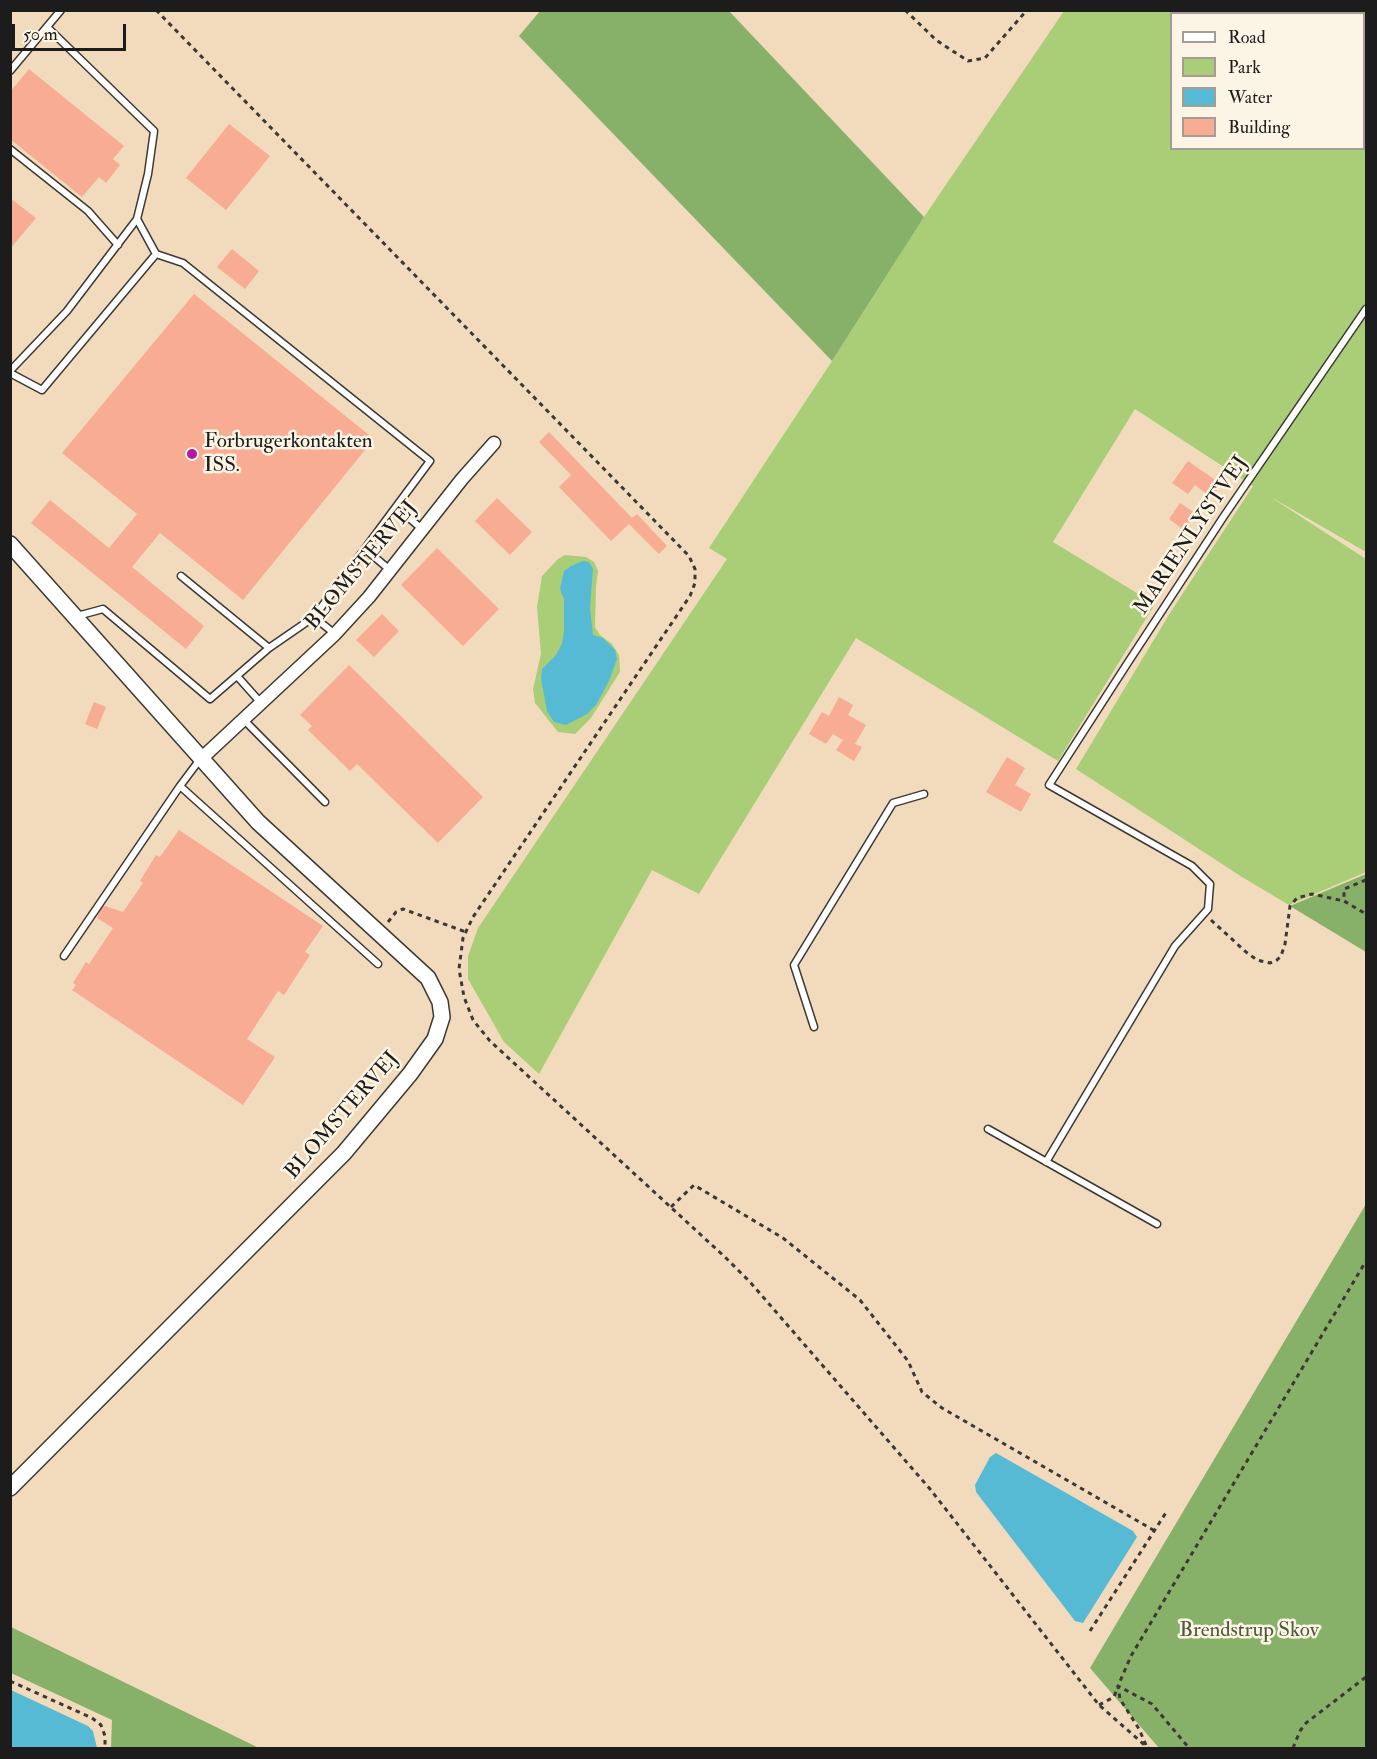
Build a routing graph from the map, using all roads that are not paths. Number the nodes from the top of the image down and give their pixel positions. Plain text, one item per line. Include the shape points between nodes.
1 (61, 10) edge
2 (47, 27) junction
3 (10, 71) edge
4 (10, 149) edge
5 (137, 219) junction
6 (118, 245) junction
7 (156, 254) junction
8 (1366, 309) edge
9 (10, 372) edge
10 (494, 443) dead end
11 (396, 507) junction
12 (422, 530) junction
13 (10, 544) edge
14 (365, 549) junction
15 (390, 570) junction
16 (181, 576) dead end
17 (77, 616) junction
18 (314, 617) junction
19 (335, 634) junction
20 (269, 648) junction
21 (237, 676) junction
22 (261, 704) junction
23 (244, 720) junction
24 (201, 758) junction
25 (180, 786) junction
26 (924, 794) dead end
27 (325, 802) dead end
28 (64, 956) dead end
29 (378, 964) dead end
30 (814, 1027) dead end
31 (988, 1129) dead end
32 (1046, 1162) junction
33 (1157, 1224) dead end
34 (10, 1488) edge

1 - 2 lane
2 - 3 lane
2 - 5 lane via 154,131
4 - 6 lane via 88,211
5 - 6 lane
5 - 7 lane
6 - 9 lane via 68,311
7 - 9 lane via 42,390
7 - 11 lane via 183,262 430,461
8 - 32 lane, MARIENLYSTVEJ via 1049,785 1192,866 1210,884 1208,909 1175,946
10 - 12 street, BLOMSTERVEJ
11 - 12 lane
11 - 14 lane
12 - 15 street, BLOMSTERVEJ
13 - 17 street, BLOMSTERVEJ
14 - 15 lane
14 - 18 lane
15 - 19 street, BLOMSTERVEJ
16 - 20 lane
17 - 21 lane via 103,609 210,699
17 - 24 street, BLOMSTERVEJ
18 - 19 lane
18 - 20 lane
19 - 22 street, BLOMSTERVEJ
20 - 21 lane
21 - 22 lane
22 - 23 street, BLOMSTERVEJ
23 - 24 street, BLOMSTERVEJ
23 - 27 lane
24 - 25 lane
24 - 34 street, BLOMSTERVEJ via 258,822 428,978 440,1002 442,1017 435,1040 344,1152
25 - 28 lane
25 - 29 lane
26 - 30 lane via 893,803 794,965
31 - 32 lane
32 - 33 lane

